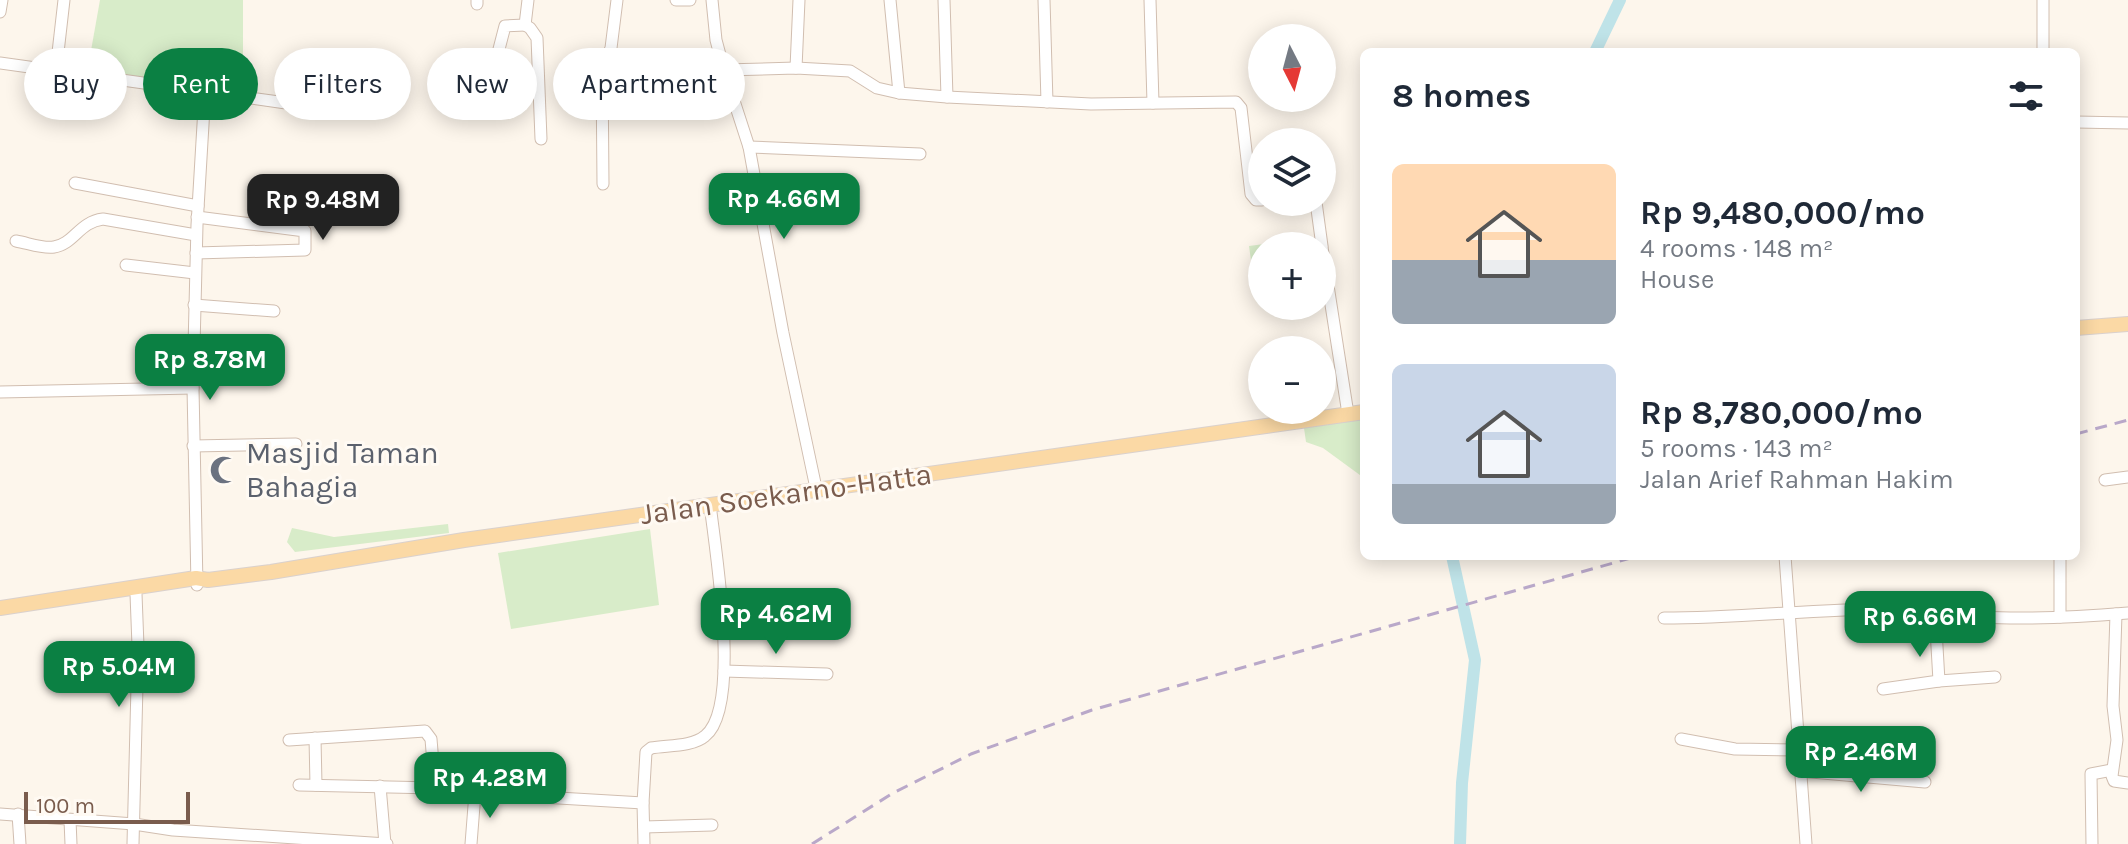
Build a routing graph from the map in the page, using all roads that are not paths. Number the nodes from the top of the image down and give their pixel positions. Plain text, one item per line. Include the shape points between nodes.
1 (2, 0) edge
2 (64, 0) edge
3 (528, 0) edge
4 (617, 0) edge
5 (676, 0) edge
6 (690, 0) edge
7 (712, 0) edge
8 (799, 0) edge
9 (890, 0) edge
10 (944, 0) edge
11 (1044, 0) edge
12 (1150, 0) edge
13 (2043, 0) edge
14 (0, 12) edge
15 (525, 25) junction
16 (59, 48) edge
17 (499, 48) edge
18 (718, 48) edge
19 (2043, 48) edge
20 (0, 63) edge
21 (24, 66) edge
22 (796, 68) junction
23 (745, 69) edge
24 (899, 93) junction
25 (947, 97) junction
26 (1047, 102) junction
27 (1153, 103) junction
28 (203, 120) edge
29 (740, 120) edge
30 (2080, 122) edge
31 (2128, 123) edge
32 (541, 139) dead end
33 (749, 147) junction
34 (920, 154) dead end
35 (1248, 169) edge
36 (75, 183) dead end
37 (603, 184) dead end
38 (197, 220) junction
39 (16, 241) dead end
40 (196, 253) junction
41 (126, 265) dead end
42 (195, 273) junction
43 (194, 305) junction
44 (274, 311) dead end
45 (1333, 320) edge
46 (2128, 324) edge
47 (2080, 328) edge
48 (193, 388) junction
49 (0, 392) edge
50 (1360, 412) edge
51 (1348, 414) junction
52 (296, 444) dead end
53 (193, 446) junction
54 (2128, 477) edge
55 (2105, 480) dead end
56 (816, 488) junction
57 (710, 504) junction
58 (1785, 560) edge
59 (2060, 560) edge
60 (200, 581) junction
61 (136, 594) junction
62 (0, 608) edge
63 (1935, 612) junction
64 (1790, 613) junction
65 (2122, 613) edge
66 (0, 615) edge
67 (2060, 617) junction
68 (1664, 618) dead end
69 (724, 671) junction
70 (827, 674) dead end
71 (1995, 677) dead end
72 (1939, 681) junction
73 (1883, 689) dead end
74 (315, 738) junction
75 (1681, 739) dead end
76 (289, 740) dead end
77 (2122, 740) edge
78 (1800, 750) junction
79 (2112, 770) junction
80 (1800, 771) junction
81 (1925, 782) dead end
82 (2128, 783) edge
83 (299, 785) dead end
84 (316, 785) junction
85 (380, 786) junction
86 (435, 788) junction
87 (475, 793) junction
88 (643, 803) junction
89 (0, 814) edge
90 (18, 814) junction
91 (70, 820) junction
92 (134, 824) junction
93 (712, 825) dead end
94 (644, 827) junction
95 (173, 830) junction
96 (255, 840) edge
97 (20, 844) edge
98 (71, 844) edge
99 (133, 844) edge
100 (173, 844) edge
101 (386, 844) edge
102 (471, 844) edge
103 (644, 844) edge
104 (1806, 844) edge
105 (2092, 844) edge

1 - 14 street
2 - 16 street
3 - 15 street
4 - 37 street via 613,39 602,69
5 - 6 street
7 - 18 street
8 - 22 street
9 - 24 street
10 - 25 street
11 - 26 street
12 - 27 street
13 - 19 street
15 - 17 street via 505,26
15 - 32 street via 537,38
20 - 21 street
22 - 23 street
22 - 24 street via 850,71 877,88
24 - 25 street
25 - 26 street
26 - 27 street
27 - 35 street via 1240,104
28 - 38 street
29 - 33 street
30 - 31 street
33 - 34 street
33 - 56 street
36 - 38 street
38 - 39 street via 103,219 88,222 54,247
38 - 40 street
38 - 40 street via 305,231 305,250
40 - 42 street
41 - 42 street
42 - 43 street
43 - 44 street
43 - 48 street
45 - 51 street
46 - 47 main road
48 - 49 street
48 - 53 street
50 - 51 main road, Jalan Soekarno-Hatta
51 - 56 main road, Jalan Soekarno-Hatta
52 - 53 street
53 - 60 street
54 - 55 street
56 - 57 main road, Jalan Soekarno-Hatta
57 - 60 main road, Jalan Soekarno-Hatta
57 - 69 street
58 - 64 street
59 - 67 street
60 - 61 main road
60 - 62 main road
61 - 66 main road
61 - 92 street
63 - 64 street
63 - 67 street
63 - 72 street
64 - 68 street
64 - 78 street
65 - 67 street
65 - 77 street via 2112,682
69 - 70 street
69 - 88 street via 716,715 706,735 646,752
71 - 72 street
72 - 73 street
74 - 76 street
74 - 84 street
74 - 86 street via 425,731 431,739
75 - 78 street via 1735,749
77 - 79 street
78 - 80 street
79 - 82 street via 2114,781
79 - 105 street via 2091,774
80 - 81 street
80 - 104 street
83 - 84 street
84 - 85 street
85 - 86 street
85 - 101 street
86 - 87 street
87 - 88 street
87 - 102 street
88 - 94 street
89 - 90 street
90 - 91 street
90 - 97 street
91 - 92 street
91 - 98 street
92 - 95 street
92 - 99 street
93 - 94 street
94 - 103 street
95 - 96 street
95 - 100 street
96 - 101 street

